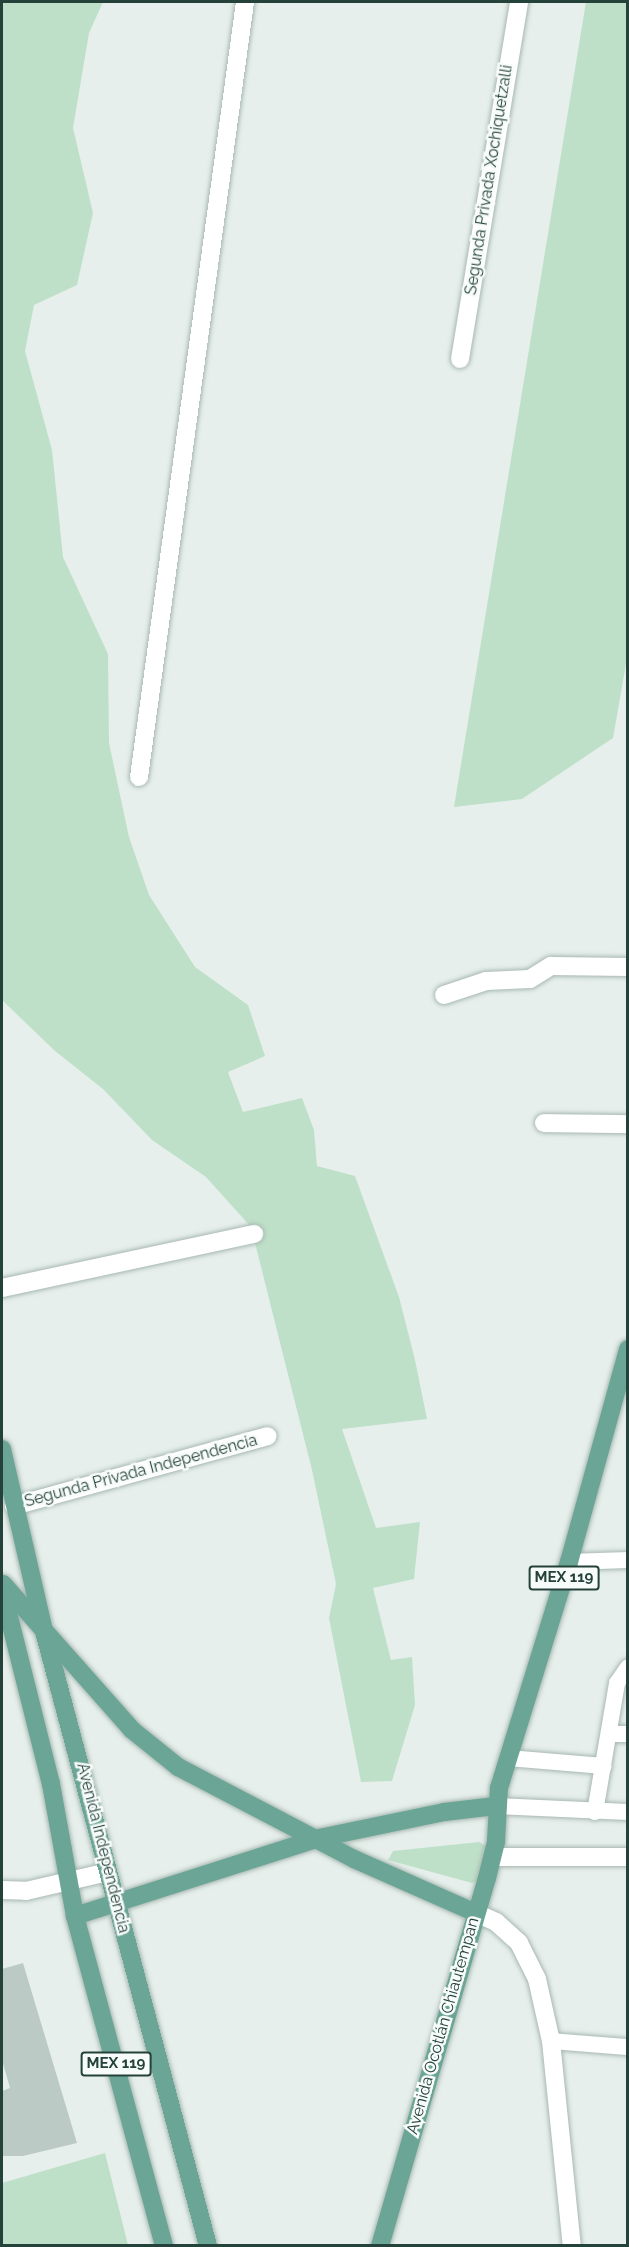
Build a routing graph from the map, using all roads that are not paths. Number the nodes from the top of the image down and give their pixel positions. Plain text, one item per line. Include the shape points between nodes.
1 (244, 2) edge
2 (519, 2) edge
3 (460, 359) dead end
4 (139, 777) dead end
5 (627, 967) edge
6 (444, 995) dead end
7 (544, 1123) dead end
8 (627, 1124) edge
9 (254, 1234) dead end
10 (2, 1288) edge
11 (627, 1349) edge
12 (268, 1436) dead end
13 (2, 1449) edge
14 (14, 1506) junction
15 (627, 1560) edge
16 (569, 1562) junction
17 (2, 1582) edge
18 (2, 1589) edge
19 (45, 1635) junction
20 (627, 1667) edge
21 (609, 1734) junction
22 (627, 1734) edge
23 (508, 1758) junction
24 (604, 1766) junction
25 (496, 1806) junction
26 (595, 1812) junction
27 (627, 1812) edge
28 (319, 1838) junction
29 (493, 1857) junction
30 (627, 1857) edge
31 (108, 1872) junction
32 (69, 1881) junction
33 (2, 1890) edge
34 (117, 1902) junction
35 (476, 1912) junction
36 (75, 1916) junction
37 (552, 2042) junction
38 (627, 2047) edge
39 (164, 2246) edge
40 (208, 2246) edge
41 (380, 2246) edge
42 (572, 2246) edge

1 - 4 street
2 - 3 street, Segunda Privada Xochiquetzalli
5 - 6 street via 551,966 530,979 486,981
7 - 8 street
9 - 10 street
11 - 16 main road, Avenida Ocotlán Chiautempan / MEX 119
12 - 14 street, Segunda Privada Independencia
13 - 14 main road, Avenida Independencia / MEX 119
14 - 19 main road, Avenida Independencia / MEX 119
15 - 16 lane
16 - 23 main road, Avenida Ocotlán Chiautempan / MEX 119
17 - 19 main road
18 - 32 main road, MEX 119 via 51,1784
19 - 28 main road via 159,1754 207,1784
19 - 31 main road, Avenida Independencia / MEX 119
20 - 21 lane via 617,1683
21 - 22 lane
21 - 24 lane
23 - 24 lane
23 - 25 main road, Avenida Ocotlán Chiautempan / MEX 119
24 - 26 lane
25 - 26 lane
25 - 28 main road via 444,1812
25 - 29 main road, Avenida Ocotlán Chiautempan / MEX 119
26 - 27 lane
28 - 34 main road
28 - 35 main road via 354,1859
29 - 30 street
29 - 35 main road, Avenida Ocotlán Chiautempan / MEX 119
31 - 32 street
31 - 34 main road, Avenida Independencia / MEX 119
32 - 33 street via 26,1891
32 - 36 main road, MEX 119
34 - 36 main road
34 - 40 main road, Avenida Independencia / MEX 119
35 - 37 street via 519,1943 529,1959
35 - 41 main road, Avenida Ocotlán Chiautempan / MEX 119
36 - 39 main road, MEX 119
37 - 38 lane
37 - 42 street

